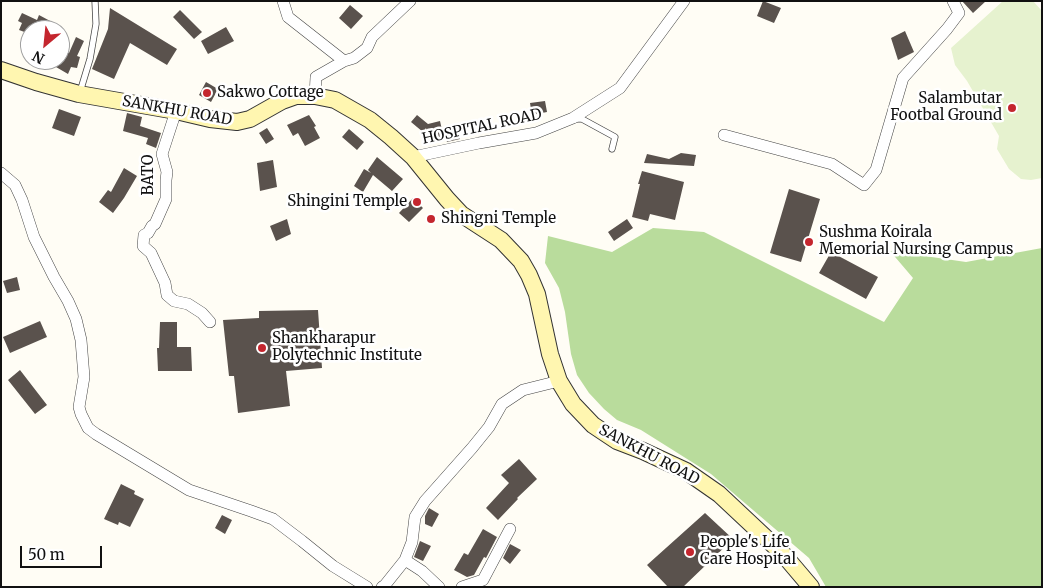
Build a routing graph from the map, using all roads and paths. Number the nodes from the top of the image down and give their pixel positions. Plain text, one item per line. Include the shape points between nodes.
1 (95, 1) edge
2 (283, 1) edge
3 (410, 1) edge
4 (684, 1) edge
5 (953, 1) edge
6 (344, 61) junction
7 (1, 70) edge
8 (79, 94) junction
9 (315, 96) junction
10 (176, 111) junction
11 (573, 118) junction
12 (724, 135) dead end
13 (612, 149) dead end
14 (413, 157) junction
15 (1, 173) edge
16 (210, 322) dead end
17 (558, 381) junction
18 (510, 529) dead end
19 (405, 560) junction
20 (367, 587) edge
21 (382, 587) edge
22 (439, 587) edge
23 (462, 587) edge
24 (811, 587) edge

1 - 8 lane via 96,24 90,59
2 - 6 street via 288,17
3 - 6 street via 372,37 366,48 354,58
4 - 11 street, HOSPITAL ROAD via 620,88
5 - 12 street via 959,13 903,78 876,170 864,185 832,164
6 - 9 street via 316,77
7 - 8 main road, SANKHU ROAD
8 - 10 main road, SANKHU ROAD
9 - 10 main road, SANKHU ROAD via 296,96 237,122
9 - 14 main road, SANKHU ROAD via 335,100 351,108 391,136
10 - 16 street, BATO via 162,154 167,172 166,199 155,224 144,235 143,246 151,253 167,295 174,301 188,304
11 - 13 lane via 582,119 615,138
11 - 14 street, HOSPITAL ROAD via 536,133
14 - 17 main road, SANKHU ROAD via 461,214 501,240 521,261 537,294
15 - 20 street via 15,185 34,237 76,318 84,377 79,407 88,428 189,490 273,519 333,566
17 - 19 street via 523,390 502,404 489,427 424,501 415,517 412,542
17 - 24 main road, SANKHU ROAD via 573,404 593,425 618,442 686,471 719,494 783,554
18 - 23 street via 483,580
19 - 21 street
19 - 22 street via 422,570

